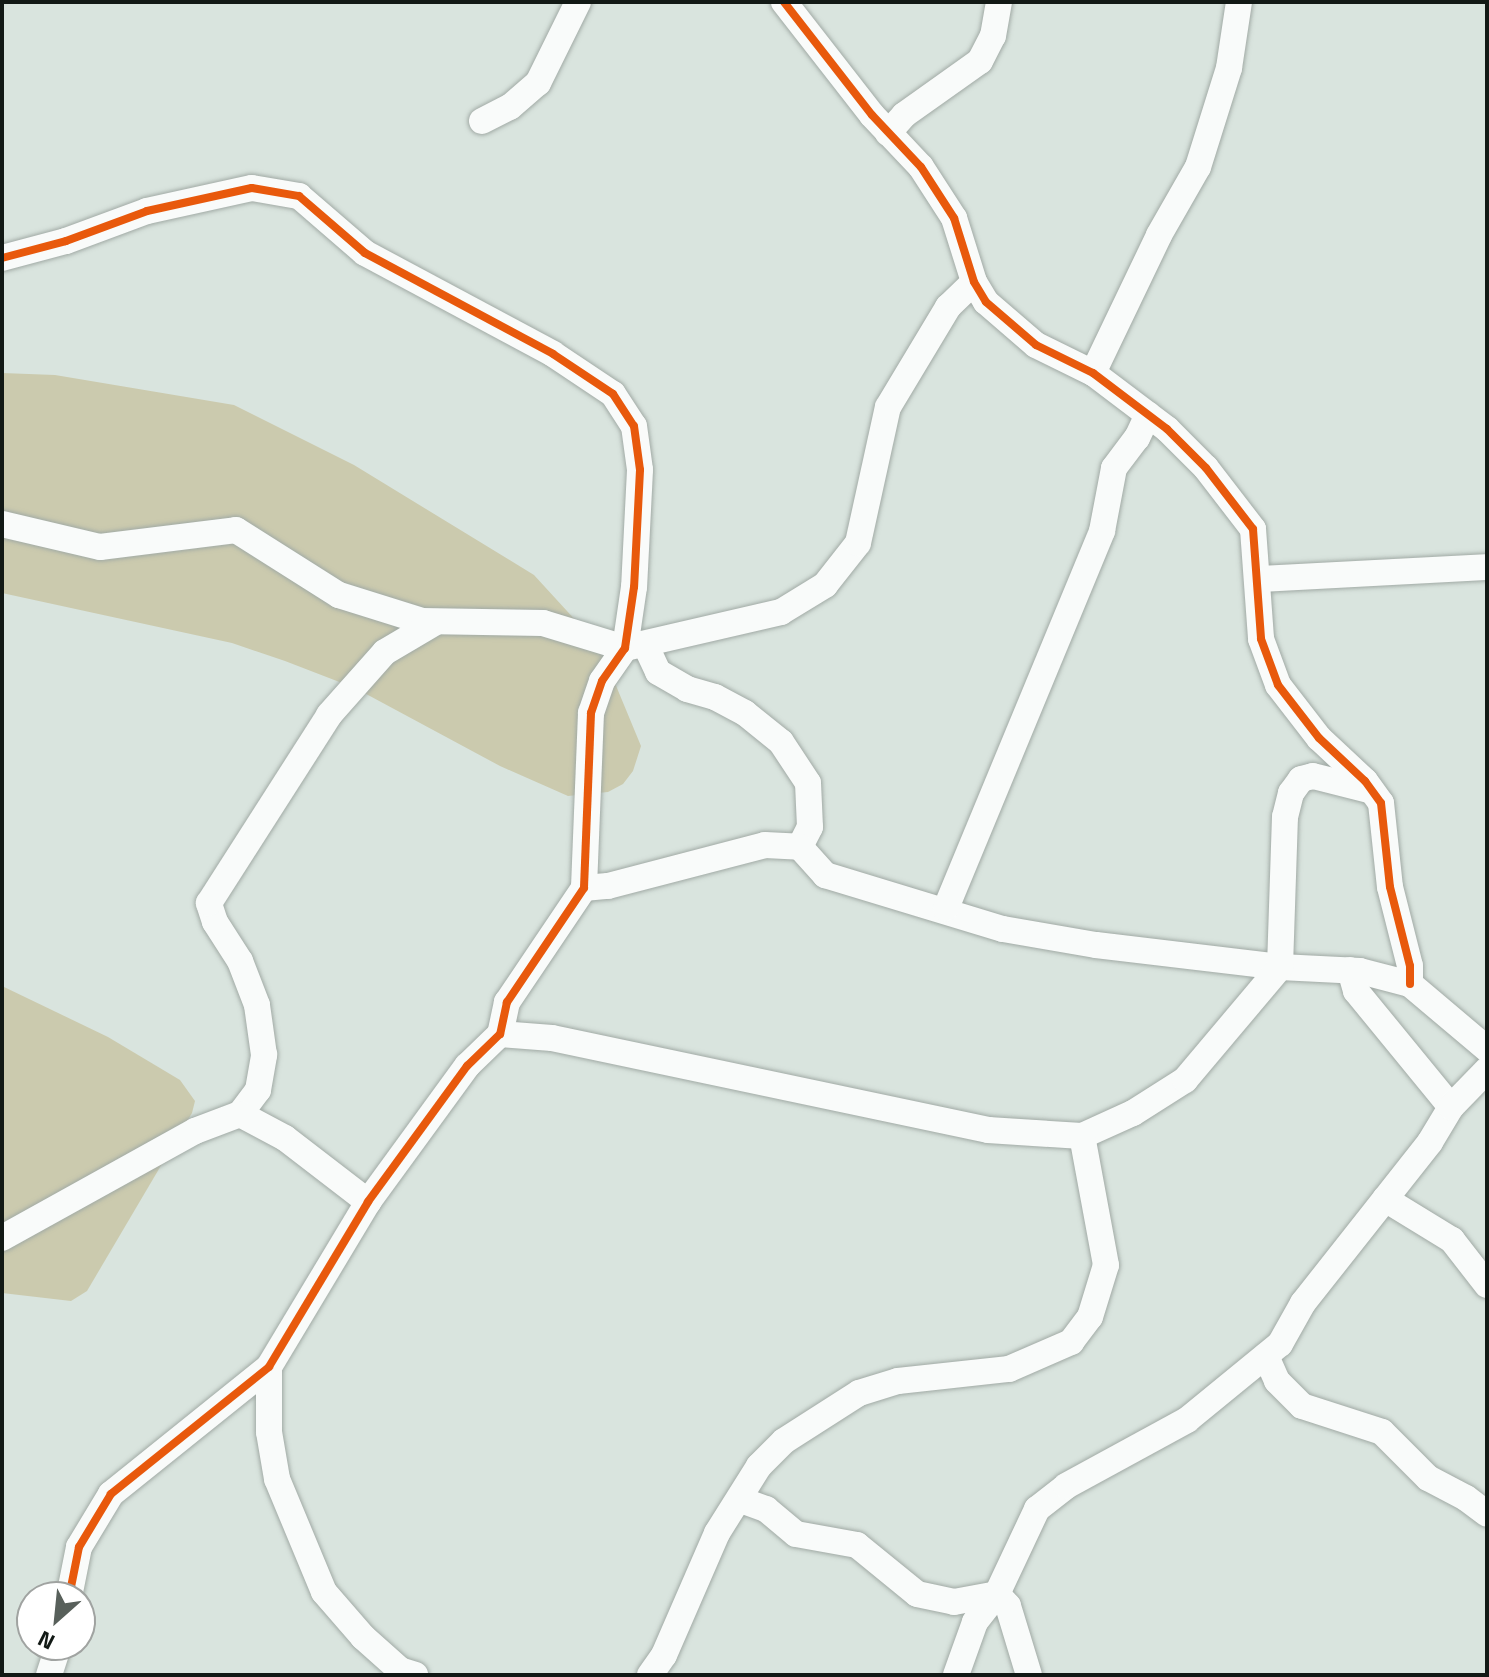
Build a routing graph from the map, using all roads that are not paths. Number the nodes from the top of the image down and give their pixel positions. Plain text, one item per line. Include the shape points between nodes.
1 (578, 2) edge
2 (784, 2) edge
3 (999, 2) edge
4 (1239, 2) edge
5 (482, 121) dead end
6 (888, 133) junction
7 (2, 258) edge
8 (974, 282) junction
9 (1093, 373) junction
10 (1148, 414) junction
11 (2, 524) edge
12 (1487, 567) edge
13 (1259, 579) junction
14 (436, 622) junction
15 (635, 646) junction
16 (1372, 791) junction
17 (800, 847) junction
18 (584, 888) junction
19 (946, 908) junction
20 (1280, 967) junction
21 (1350, 970) junction
22 (1410, 984) junction
23 (500, 1034) junction
24 (1487, 1049) edge
25 (1487, 1070) edge
26 (1451, 1107) junction
27 (240, 1114) junction
28 (1082, 1136) junction
29 (1385, 1199) junction
30 (368, 1202) junction
31 (2, 1238) edge
32 (1487, 1285) edge
33 (1266, 1356) junction
34 (269, 1367) junction
35 (741, 1500) junction
36 (1487, 1514) edge
37 (72, 1581) edge
38 (997, 1594) junction
39 (404, 1673) edge
40 (650, 1675) edge
41 (956, 1675) edge
42 (1029, 1675) edge

1 - 5 street via 538,83 510,107
2 - 6 street
3 - 6 street via 993,36 980,61 904,115
4 - 9 street via 1229,68 1198,167
6 - 8 street via 921,167 954,218
7 - 15 street via 147,211 252,188 299,196 365,253 553,354 613,394 634,426 640,470
8 - 9 street via 986,302 1036,345
8 - 15 street via 948,307 888,407 858,543 825,585 781,612
9 - 10 street
10 - 13 street via 1206,468 1253,529
10 - 19 street via 1114,468 1102,531
11 - 14 street via 100,547 236,530 339,595
12 - 13 street
13 - 16 street via 1261,639 1278,685 1319,738
14 - 15 street via 543,623
14 - 27 street via 385,652 329,715 209,903 257,1005 264,1055 258,1090
15 - 17 street via 658,672 745,713 781,742 808,783 810,827
15 - 18 street via 602,681 591,713
16 - 20 street via 1313,776 1301,779 1291,793 1283,838
16 - 22 street via 1381,803 1390,887
17 - 18 street via 765,845
17 - 19 street via 825,875
18 - 23 street via 507,1002
19 - 20 street via 1003,929
20 - 21 street
20 - 28 street via 1185,1080 1133,1113
21 - 22 street
21 - 26 street via 1356,991
22 - 24 street
23 - 28 street via 552,1038 988,1130
23 - 30 street via 467,1066
25 - 26 street
26 - 29 street
27 - 30 street via 285,1138
27 - 31 street via 195,1131
28 - 35 street via 1106,1265 1090,1317 1071,1342 1009,1369 898,1381 859,1393 784,1441 759,1466
29 - 32 street via 1452,1240
29 - 33 street
30 - 34 street
33 - 36 street via 1277,1381 1302,1406 1382,1432 1428,1478
33 - 38 street via 1187,1420 1066,1486 1037,1509
34 - 37 street via 111,1494 79,1547
34 - 39 street via 269,1432 277,1479 324,1592
35 - 38 street via 766,1509 796,1534 857,1545 917,1594 954,1602
35 - 40 street via 717,1533 664,1655
38 - 41 street via 975,1622
38 - 42 street via 1008,1606

